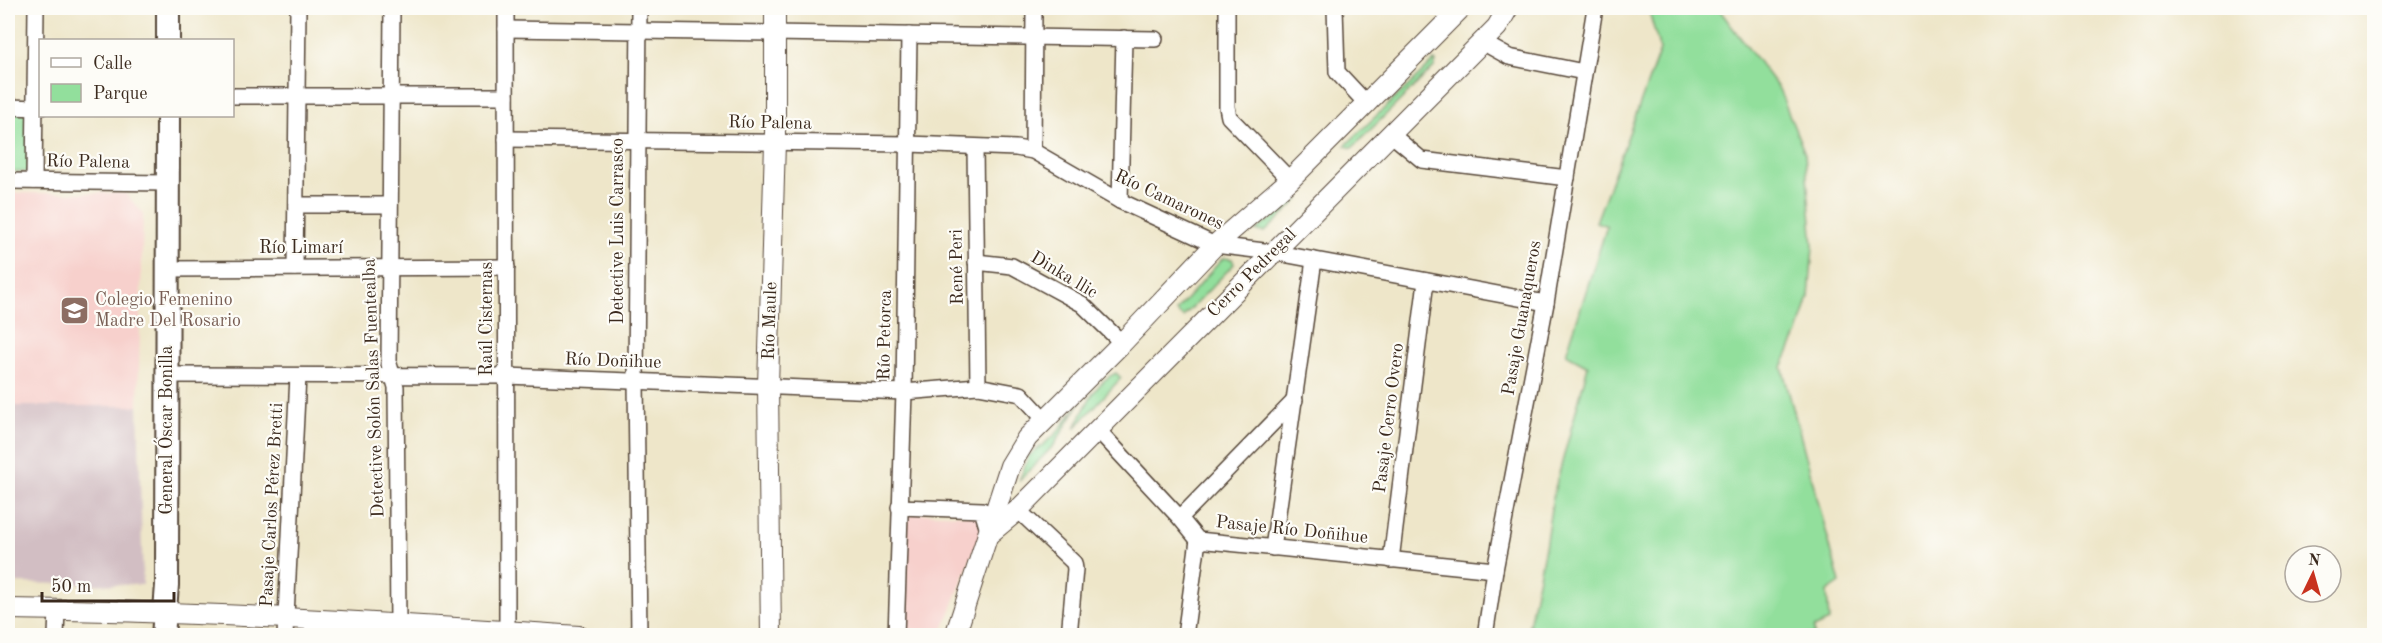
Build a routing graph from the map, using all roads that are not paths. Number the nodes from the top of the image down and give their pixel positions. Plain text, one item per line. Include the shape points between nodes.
1 (36, 8) edge
2 (168, 8) edge
3 (298, 8) edge
4 (392, 8) edge
5 (506, 8) edge
6 (639, 8) edge
7 (775, 8) edge
8 (1034, 8) edge
9 (1227, 8) edge
10 (1335, 8) edge
11 (1461, 8) edge
12 (1508, 8) edge
13 (1595, 8) edge
14 (506, 29) junction
15 (639, 31) junction
16 (776, 33) junction
17 (909, 35) junction
18 (1034, 37) junction
19 (1124, 38) junction
20 (168, 39) edge
21 (1155, 39) dead end
22 (1482, 42) junction
23 (1584, 72) junction
24 (234, 96) edge
25 (297, 96) junction
26 (391, 96) junction
27 (506, 96) junction
28 (1367, 104) junction
29 (8, 107) edge
30 (38, 108) edge
31 (168, 117) edge
32 (1392, 135) junction
33 (506, 139) junction
34 (638, 140) junction
35 (775, 142) junction
36 (908, 144) junction
37 (975, 147) junction
38 (1033, 151) junction
39 (1567, 178) junction
40 (1290, 180) junction
41 (8, 181) edge
42 (34, 181) junction
43 (167, 183) junction
44 (1120, 201) junction
45 (296, 205) junction
46 (390, 205) junction
47 (1215, 245) junction
48 (1272, 252) junction
49 (1314, 260) junction
50 (976, 262) junction
51 (389, 267) junction
52 (507, 267) junction
53 (295, 268) junction
54 (167, 269) junction
55 (1426, 281) junction
56 (1546, 303) junction
57 (1122, 343) junction
58 (167, 375) junction
59 (298, 376) junction
60 (393, 376) junction
61 (507, 376) junction
62 (636, 381) junction
63 (768, 386) junction
64 (978, 386) junction
65 (904, 392) junction
66 (1295, 400) junction
67 (1045, 420) junction
68 (1098, 430) junction
69 (899, 507) junction
70 (1018, 510) junction
71 (1180, 518) junction
72 (989, 534) junction
73 (1198, 540) junction
74 (1273, 548) junction
75 (1391, 560) junction
76 (1495, 570) junction
77 (8, 609) edge
78 (57, 609) junction
79 (165, 611) junction
80 (285, 626) edge
81 (389, 627) edge
82 (500, 632) edge
83 (56, 636) edge
84 (163, 636) edge
85 (579, 636) edge
86 (639, 636) edge
87 (771, 636) edge
88 (896, 636) edge
89 (954, 636) edge
90 (1068, 636) edge
91 (1185, 636) edge
92 (1485, 636) edge

1 - 30 street
2 - 20 main road
3 - 25 street
4 - 26 street, Detective Solón Salas Fuentealba
5 - 14 street, Raúl Cisternas
6 - 15 street, Detective Luis Carrasco
7 - 16 street, Río Maule
8 - 18 street
9 - 40 street via 1229,117
10 - 28 street via 1337,72
11 - 28 street
12 - 22 street, Cerro Pedregal
13 - 23 street, Pasaje Guanaqueros
14 - 15 street
14 - 27 street, Raúl Cisternas
15 - 16 street
15 - 34 street, Detective Luis Carrasco
16 - 17 street
16 - 35 street, Río Maule
17 - 18 street
17 - 36 street, Río Petorca
18 - 19 street
18 - 38 street
19 - 21 street
19 - 44 street
22 - 23 street via 1509,57
22 - 32 street, Cerro Pedregal
23 - 39 street, Pasaje Guanaqueros
24 - 25 street
25 - 26 street
25 - 45 street
26 - 27 street
26 - 46 street, Detective Solón Salas Fuentealba
27 - 33 street, Raúl Cisternas
28 - 40 street
29 - 30 street
30 - 42 street
31 - 43 main road, General Óscar Bonilla
32 - 39 street via 1422,160
32 - 48 street, Cerro Pedregal
33 - 34 street, Río Palena
33 - 52 street, Raúl Cisternas
34 - 35 street, Río Palena
34 - 62 street, Detective Luis Carrasco
35 - 36 street, Río Palena
35 - 63 street, Río Maule
36 - 37 street, Río Palena
36 - 65 street, Río Petorca
37 - 38 street, Río Palena
37 - 50 street, René Peri
38 - 44 street, Río Camarones
39 - 56 street, Pasaje Guanaqueros
40 - 47 street
41 - 42 street, Río Palena
42 - 43 street, Río Palena
43 - 54 main road, General Óscar Bonilla
44 - 47 street, Río Camarones
45 - 46 street
45 - 53 street
46 - 51 street, Detective Solón Salas Fuentealba
47 - 48 street, Río Camarones
47 - 57 street
48 - 49 street, Río Camarones
48 - 68 street, Cerro Pedregal
49 - 55 street, Río Camarones
49 - 66 street
50 - 57 street, Dinka llic via 1012,266 1082,304
50 - 64 street, René Peri
51 - 52 street, Río Limarí
51 - 53 street, Río Limarí
51 - 60 street, Detective Solón Salas Fuentealba via 389,364
52 - 61 street, Raúl Cisternas
53 - 54 street, Río Limarí
54 - 58 main road, General Óscar Bonilla
55 - 56 street, Río Camarones
55 - 75 street, Pasaje Cerro Overo
56 - 76 street, Pasaje Guanaqueros
57 - 67 street
58 - 59 street, Río Doñihue
58 - 79 main road, General Óscar Bonilla
59 - 60 street, Río Doñihue
59 - 80 street, Pasaje Carlos Pérez Bretti
60 - 61 street, Río Doñihue
60 - 81 street, Detective Solón Salas Fuentealba via 396,387
61 - 62 street, Río Doñihue
61 - 82 street, Raúl Cisternas
62 - 63 street, Río Doñihue
62 - 86 street, Detective Luis Carrasco
63 - 65 street, Río Doñihue
63 - 87 street, Río Maule
64 - 65 street, Río Doñihue
64 - 67 street, Río Doñihue via 1021,394
65 - 69 street, Río Petorca
66 - 71 street
66 - 74 street
67 - 72 street via 1027,438 1010,466
68 - 70 street, Cerro Pedregal
68 - 71 street, Pasaje Río Doñihue
69 - 72 street via 982,510
69 - 88 street, Río Petorca
70 - 72 street, Cerro Pedregal
70 - 90 street via 1074,563
71 - 73 street, Pasaje Río Doñihue
72 - 89 street
73 - 74 street, Pasaje Río Doñihue
73 - 91 street
74 - 75 street, Pasaje Río Doñihue
75 - 76 street, Pasaje Río Doñihue
76 - 92 street, Pasaje Guanaqueros
77 - 78 street
78 - 79 street
78 - 83 street
79 - 80 street
79 - 84 main road, General Óscar Bonilla
80 - 81 street
81 - 82 street
82 - 85 street

